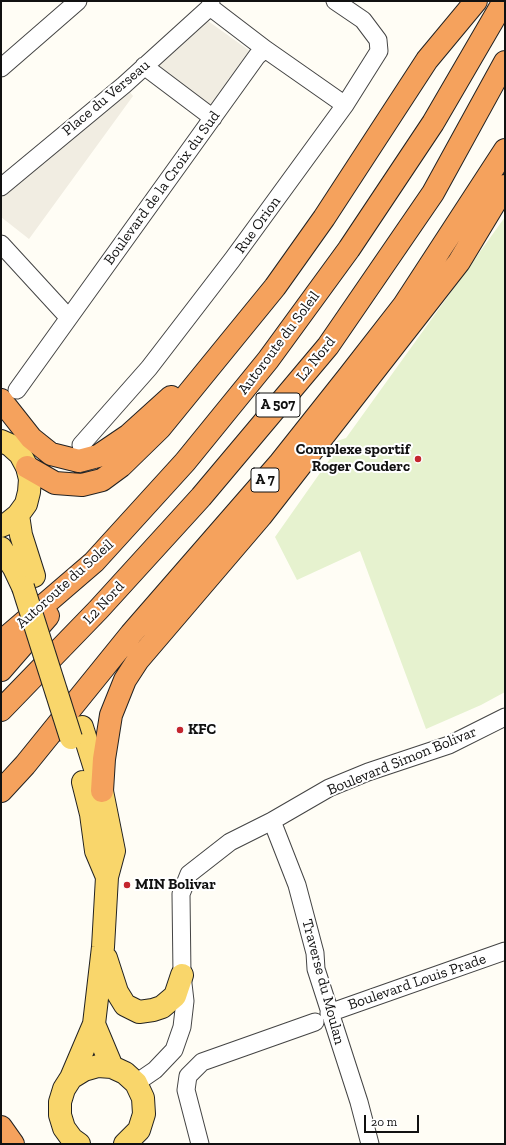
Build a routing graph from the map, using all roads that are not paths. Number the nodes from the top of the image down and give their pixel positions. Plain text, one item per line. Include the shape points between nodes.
1 (78, 1) edge
2 (335, 1) edge
3 (476, 1) edge
4 (504, 1) edge
5 (211, 4) edge
6 (265, 49) junction
7 (505, 62) edge
8 (144, 66) junction
9 (1, 68) edge
10 (346, 105) junction
11 (213, 118) junction
12 (505, 150) edge
13 (505, 186) edge
14 (1, 187) edge
15 (1, 244) edge
16 (68, 317) junction
17 (229, 344) junction
18 (9, 395) edge
19 (1, 441) edge
20 (81, 445) dead end
21 (27, 467) junction
22 (10, 520) edge
23 (1, 548) edge
24 (94, 562) junction
25 (29, 581) junction
26 (1, 642) edge
27 (1, 670) edge
28 (1, 710) edge
29 (505, 717) edge
30 (76, 732) junction
31 (1, 791) edge
32 (102, 791) junction
33 (272, 821) junction
34 (107, 877) junction
35 (103, 947) junction
36 (505, 951) edge
37 (182, 975) junction
38 (322, 1017) junction
39 (94, 1024) junction
40 (112, 1067) junction
41 (72, 1078) junction
42 (136, 1083) junction
43 (1, 1127) edge
44 (75, 1142) edge
45 (127, 1143) edge
46 (13, 1144) edge
47 (200, 1144) edge
48 (370, 1144) edge

1 - 9 street
2 - 10 street, Rue Orion via 363,20 378,40 379,51
3 - 17 highway via 427,60 324,218 275,287
4 - 24 highway, Autoroute du Soleil via 433,123 349,249 268,360 185,462
5 - 6 street
5 - 8 street, Place du Verseau
6 - 10 street
6 - 11 street, Boulevard de la Croix du Sud
7 - 28 highway, L2 Nord / A 507 via 433,192 328,346 201,497 98,610
8 - 11 street
8 - 14 street, Place du Verseau
10 - 20 street, Rue Orion via 150,368
11 - 16 street, Boulevard de la Croix du Sud
12 - 31 highway, A 7 via 404,305 348,378 279,464 131,634
13 - 32 highway via 460,262 261,516 138,660 125,680 112,716 104,759
15 - 16 street
16 - 18 street, Boulevard de la Croix du Sud
17 - 18 highway via 129,435 98,456 79,461 51,454 31,438
17 - 21 highway via 160,428 121,466 102,480 82,485 55,483
19 - 21 main road via 20,454
21 - 22 main road via 30,479 26,504
22 - 25 main road via 21,535
23 - 25 main road via 14,568
24 - 26 highway, Autoroute du Soleil
24 - 27 highway
25 - 30 main road
29 - 33 street, Boulevard Simon Bolivar via 449,745 329,788
30 - 32 main road
30 - 34 main road via 96,851
32 - 34 main road via 114,850
33 - 37 street, Boulevard Simon Bolivar via 230,842 189,874 181,894
33 - 38 street, Traverse du Moulan via 297,885 315,953
34 - 35 main road
35 - 37 main road via 117,992 126,1005 139,1012 162,1007 175,996
35 - 39 main road
36 - 38 street, Boulevard Louis Prade
37 - 42 street, Boulevard Simon Bolivar via 185,1001 182,1027 174,1050 156,1070
38 - 47 street, Boulevard Louis Prade via 202,1062 188,1076 186,1090
38 - 48 street, Traverse du Moulan via 359,1102
39 - 40 main road
39 - 41 main road
40 - 41 main road via 98,1066 84,1070
40 - 42 main road via 125,1073
41 - 44 main road via 64,1089 60,1115 64,1128
42 - 45 main road via 143,1098 144,1114 139,1130
43 - 46 highway

